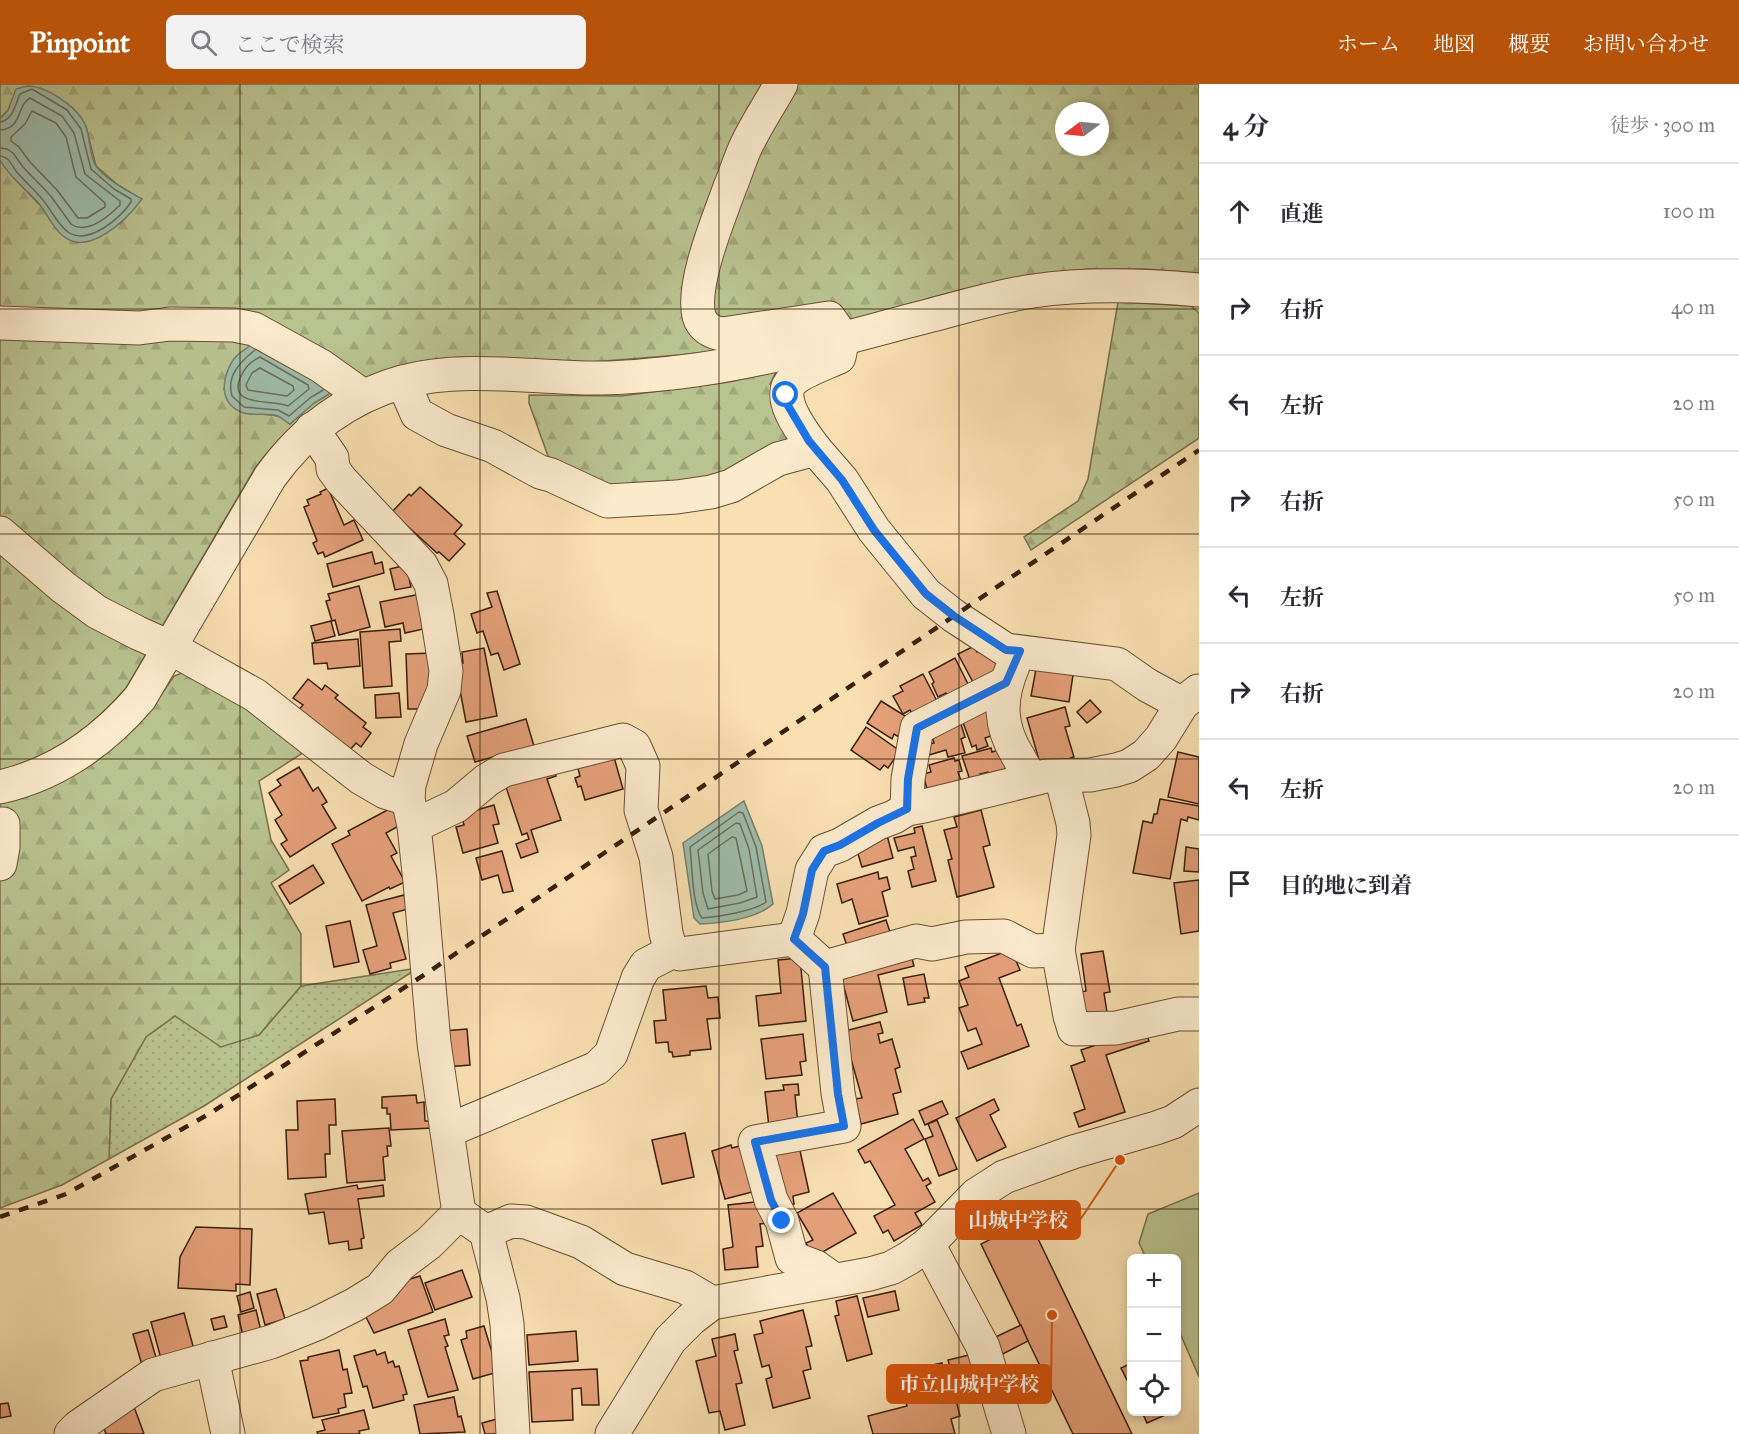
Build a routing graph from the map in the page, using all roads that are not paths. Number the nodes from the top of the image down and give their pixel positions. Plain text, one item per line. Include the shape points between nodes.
1 (781, 84) edge
2 (1199, 290) edge
3 (0, 323) edge
4 (843, 338) junction
5 (403, 382) junction
6 (363, 396) junction
7 (312, 429) junction
8 (815, 449) junction
9 (0, 533) edge
10 (169, 647) junction
11 (1020, 651) junction
12 (1006, 683) junction
13 (1191, 697) edge
14 (1048, 777) junction
15 (0, 787) edge
16 (907, 809) junction
17 (411, 813) junction
18 (0, 824) edge
19 (0, 864) edge
20 (794, 939) junction
21 (1058, 950) junction
22 (671, 952) junction
23 (825, 967) junction
24 (1199, 1014) edge
25 (1199, 1105) edge
26 (447, 1131) junction
27 (459, 1213) junction
28 (486, 1232) junction
29 (928, 1244) junction
30 (833, 1279) junction
31 (712, 1303) junction
32 (212, 1358) junction
33 (71, 1434) edge
34 (228, 1434) edge
35 (513, 1434) edge
36 (612, 1434) edge
37 (1009, 1434) edge

1 - 4 street via 746,145 714,232 704,266 699,316 708,330 723,334 829,318
2 - 4 street via 1089,285 1032,291
3 - 6 street via 139,328 170,324 234,325 254,329 321,366
4 - 5 street via 765,359 637,376 462,374
4 - 8 street via 839,357 793,380 788,387 787,404
5 - 6 street
5 - 8 street via 417,414 607,501 711,492 731,486 778,459
6 - 7 street
7 - 10 street via 270,477
7 - 17 street via 332,458 333,469 421,565 431,584 446,671 444,690 409,785
8 - 11 street via 926,594 1006,650
9 - 10 street via 97,612
10 - 15 street via 140,698 105,734 64,762
10 - 17 street via 255,695
11 - 12 street
11 - 13 street via 1117,664 1147,685
12 - 14 street via 1003,720 1008,740 1027,774
12 - 16 street via 917,728
13 - 14 street via 1146,755 1129,766 1103,773
14 - 16 street
14 - 21 street via 1073,823 1074,835
16 - 20 street via 824,851 812,870
17 - 22 street via 456,806 504,770 623,740 634,746 643,766 641,810 656,857
17 - 26 street via 434,1043
18 - 19 street
20 - 22 street
20 - 23 street
21 - 23 street via 1033,951 1004,936 966,937 932,944 916,941
21 - 24 street via 1074,1029 1116,1028 1178,1014
22 - 26 street via 646,965 611,1054 597,1068
23 - 30 street via 844,1126 755,1142 792,1258
25 - 29 street via 1173,1122 1004,1177 976,1195
26 - 27 street
27 - 28 street
27 - 32 street via 400,1265 380,1289 354,1305 271,1342
28 - 31 street via 512,1221 526,1222 581,1242 625,1269 685,1287
28 - 35 street via 507,1324
29 - 30 street via 891,1268
29 - 37 street via 982,1347
30 - 31 street
31 - 36 street via 670,1340
32 - 33 street via 153,1375
32 - 34 street

